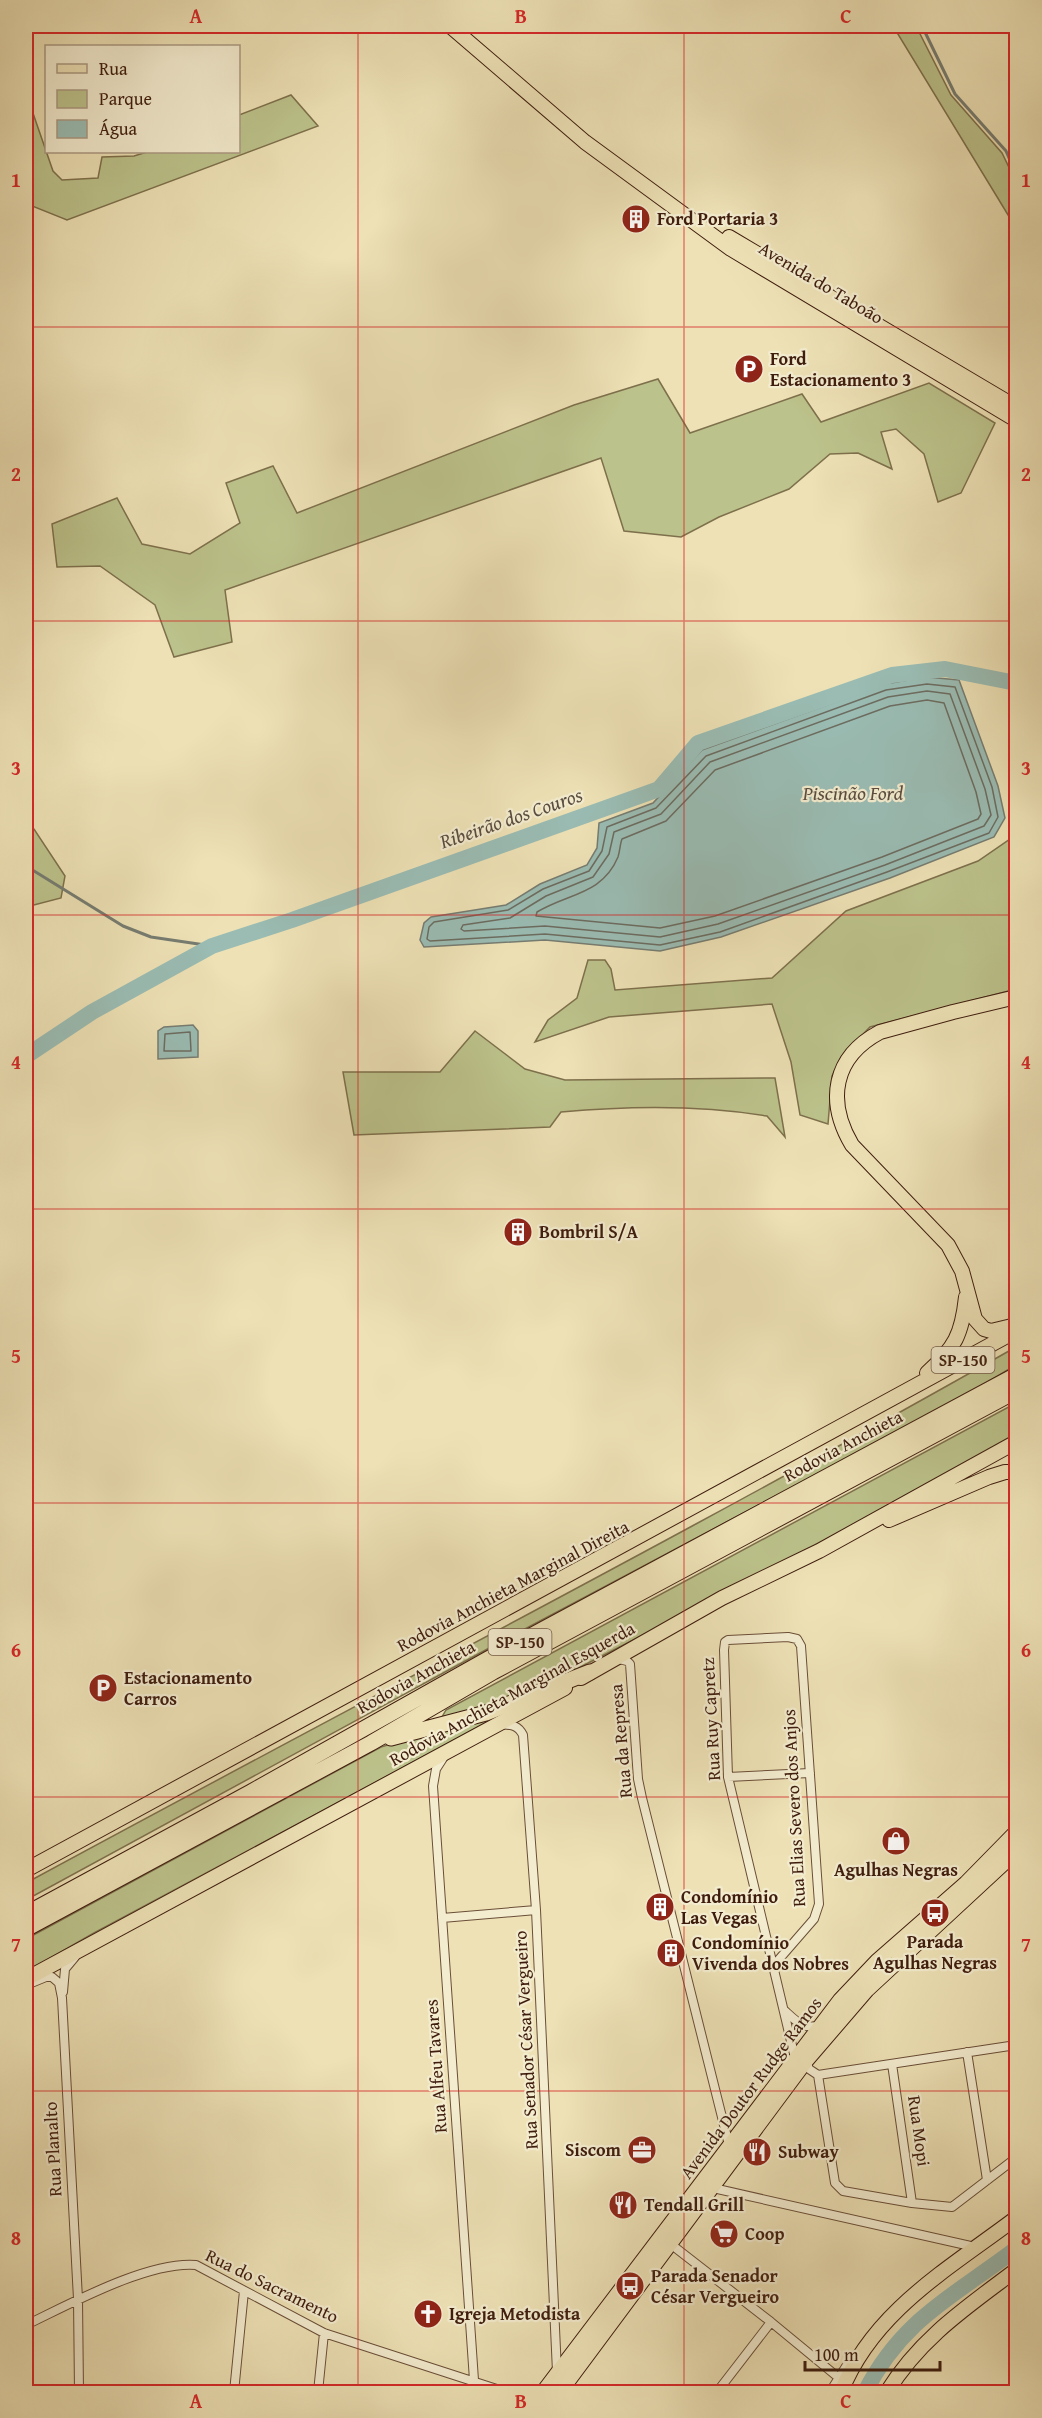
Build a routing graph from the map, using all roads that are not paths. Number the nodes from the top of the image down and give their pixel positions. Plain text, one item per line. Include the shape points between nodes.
1 (450, 26) edge
2 (461, 26) edge
3 (1017, 407) edge
4 (1017, 420) edge
5 (1017, 997) edge
6 (967, 1286) junction
7 (1017, 1325) edge
8 (1017, 1331) edge
9 (1017, 1375) edge
10 (910, 1389) junction
11 (1017, 1391) edge
12 (1017, 1442) edge
13 (1017, 1472) edge
14 (819, 1551) junction
15 (731, 1640) joint
16 (615, 1658) junction
17 (590, 1672) junction
18 (498, 1724) junction
19 (370, 1743) junction
20 (447, 1752) junction
21 (810, 1773) junction
22 (728, 1777) junction
23 (1016, 1833) edge
24 (1017, 1852) edge
25 (1009, 1864) edge
26 (26, 1870) edge
27 (536, 1910) junction
28 (26, 1914) edge
29 (442, 1918) junction
30 (26, 1929) edge
31 (95, 1941) junction
32 (774, 1965) junction
33 (26, 1979) edge
34 (26, 1985) edge
35 (62, 1998) junction
36 (785, 2011) junction
37 (821, 2025) junction
38 (1017, 2045) edge
39 (967, 2052) junction
40 (801, 2059) junction
41 (892, 2064) junction
42 (818, 2075) junction
43 (729, 2145) junction
44 (1017, 2158) edge
45 (987, 2180) junction
46 (712, 2188) junction
47 (912, 2203) junction
48 (1017, 2218) edge
49 (666, 2240) junction
50 (976, 2247) junction
51 (1017, 2270) edge
52 (26, 2285) edge
53 (244, 2291) junction
54 (78, 2299) junction
55 (893, 2313) junction
56 (771, 2322) junction
57 (27, 2324) edge
58 (324, 2333) junction
59 (557, 2373) junction
60 (839, 2378) junction
61 (474, 2380) junction
62 (79, 2392) edge
63 (234, 2392) edge
64 (318, 2392) edge
65 (506, 2392) edge
66 (543, 2392) edge
67 (560, 2392) edge
68 (717, 2392) edge
69 (830, 2392) edge
70 (841, 2392) edge
71 (887, 2392) edge

1 - 4 main road, Avenida do Taboão via 585,142 722,243
2 - 3 main road, Avenida do Taboão via 592,139 728,236
5 - 6 main road via 880,1032 848,1060 837,1091 837,1112 852,1145 943,1239 958,1261
6 - 7 main road via 975,1318 984,1329
6 - 10 main road via 964,1318 955,1344
8 - 10 main road, Rodovia Anchieta Marginal Direita / SP-150
9 - 28 highway, Rodovia Anchieta / SP-150 via 488,1659
10 - 26 main road, Rodovia Anchieta Marginal Direita / SP-150
11 - 19 highway, Rodovia Anchieta / SP-150 via 493,1672
12 - 14 main road, Rodovia Anchieta Marginal Esquerda
13 - 14 main road via 989,1476
14 - 16 main road, Rodovia Anchieta Marginal Esquerda via 722,1598
15 - 21 street, Rua Elias Severo dos Anjos via 794,1637 800,1641
15 - 22 street, Rua Ruy Capretz via 725,1642 723,1650
16 - 17 main road, Rodovia Anchieta Marginal Esquerda
16 - 43 street, Rua da Represa via 630,1664 638,1779
17 - 18 main road, Rodovia Anchieta Marginal Esquerda
17 - 19 highway via 486,1713
18 - 20 main road, Rodovia Anchieta Marginal Esquerda
18 - 27 street, Rua Senador César Vergueiro via 514,1725 523,1735
19 - 30 highway, Rodovia Anchieta / SP-150
20 - 29 street, Rua Alfeu Tavares via 436,1769 433,1786
20 - 31 main road, Rodovia Anchieta Marginal Esquerda
21 - 22 street
21 - 32 street, Rua Elias Severo dos Anjos via 818,1911
22 - 32 street, Rua Ruy Capretz
23 - 37 main road, Avenida Doutor Rudge Ramos via 859,1979
24 - 25 main road, Avenida Doutor Rudge Ramos
25 - 40 main road, Avenida Doutor Rudge Ramos via 918,1941
27 - 29 street
27 - 59 street, Rua Senador César Vergueiro
29 - 61 street, Rua Alfeu Tavares
31 - 33 main road, Rodovia Anchieta Marginal Esquerda
31 - 35 street, Rua Planalto via 67,1965
32 - 36 street, Rua Ruy Capretz
34 - 35 street via 52,1977
35 - 54 street, Rua Planalto
36 - 37 street via 806,2027
36 - 40 street, Rua Ruy Capretz
37 - 40 main road, Avenida Doutor Rudge Ramos
38 - 39 street
39 - 41 street
39 - 45 street
40 - 42 street
40 - 43 main road, Avenida Doutor Rudge Ramos
40 - 46 main road, Avenida Doutor Rudge Ramos
41 - 42 street
41 - 47 street, Rua Mopi
42 - 47 street via 839,2188
43 - 49 main road, Avenida Doutor Rudge Ramos
44 - 45 street
45 - 47 street via 952,2207
46 - 49 main road, Avenida Doutor Rudge Ramos
46 - 50 street
48 - 50 main road
49 - 56 street
49 - 59 main road, Avenida Doutor Rudge Ramos
49 - 67 main road, Avenida Doutor Rudge Ramos
50 - 55 main road
51 - 71 main road via 929,2338
52 - 57 street
53 - 54 street, Rua do Sacramento via 196,2265 180,2264
53 - 58 street, Rua do Sacramento
53 - 63 street
54 - 57 street, Rua do Sacramento
54 - 62 street, Rua Planalto
55 - 60 street via 867,2338
55 - 70 main road via 865,2350
56 - 60 street
56 - 68 street
58 - 61 street, Rua do Sacramento
58 - 64 street
59 - 66 main road, Avenida Doutor Rudge Ramos
60 - 69 street
61 - 65 street, Rua do Sacramento

